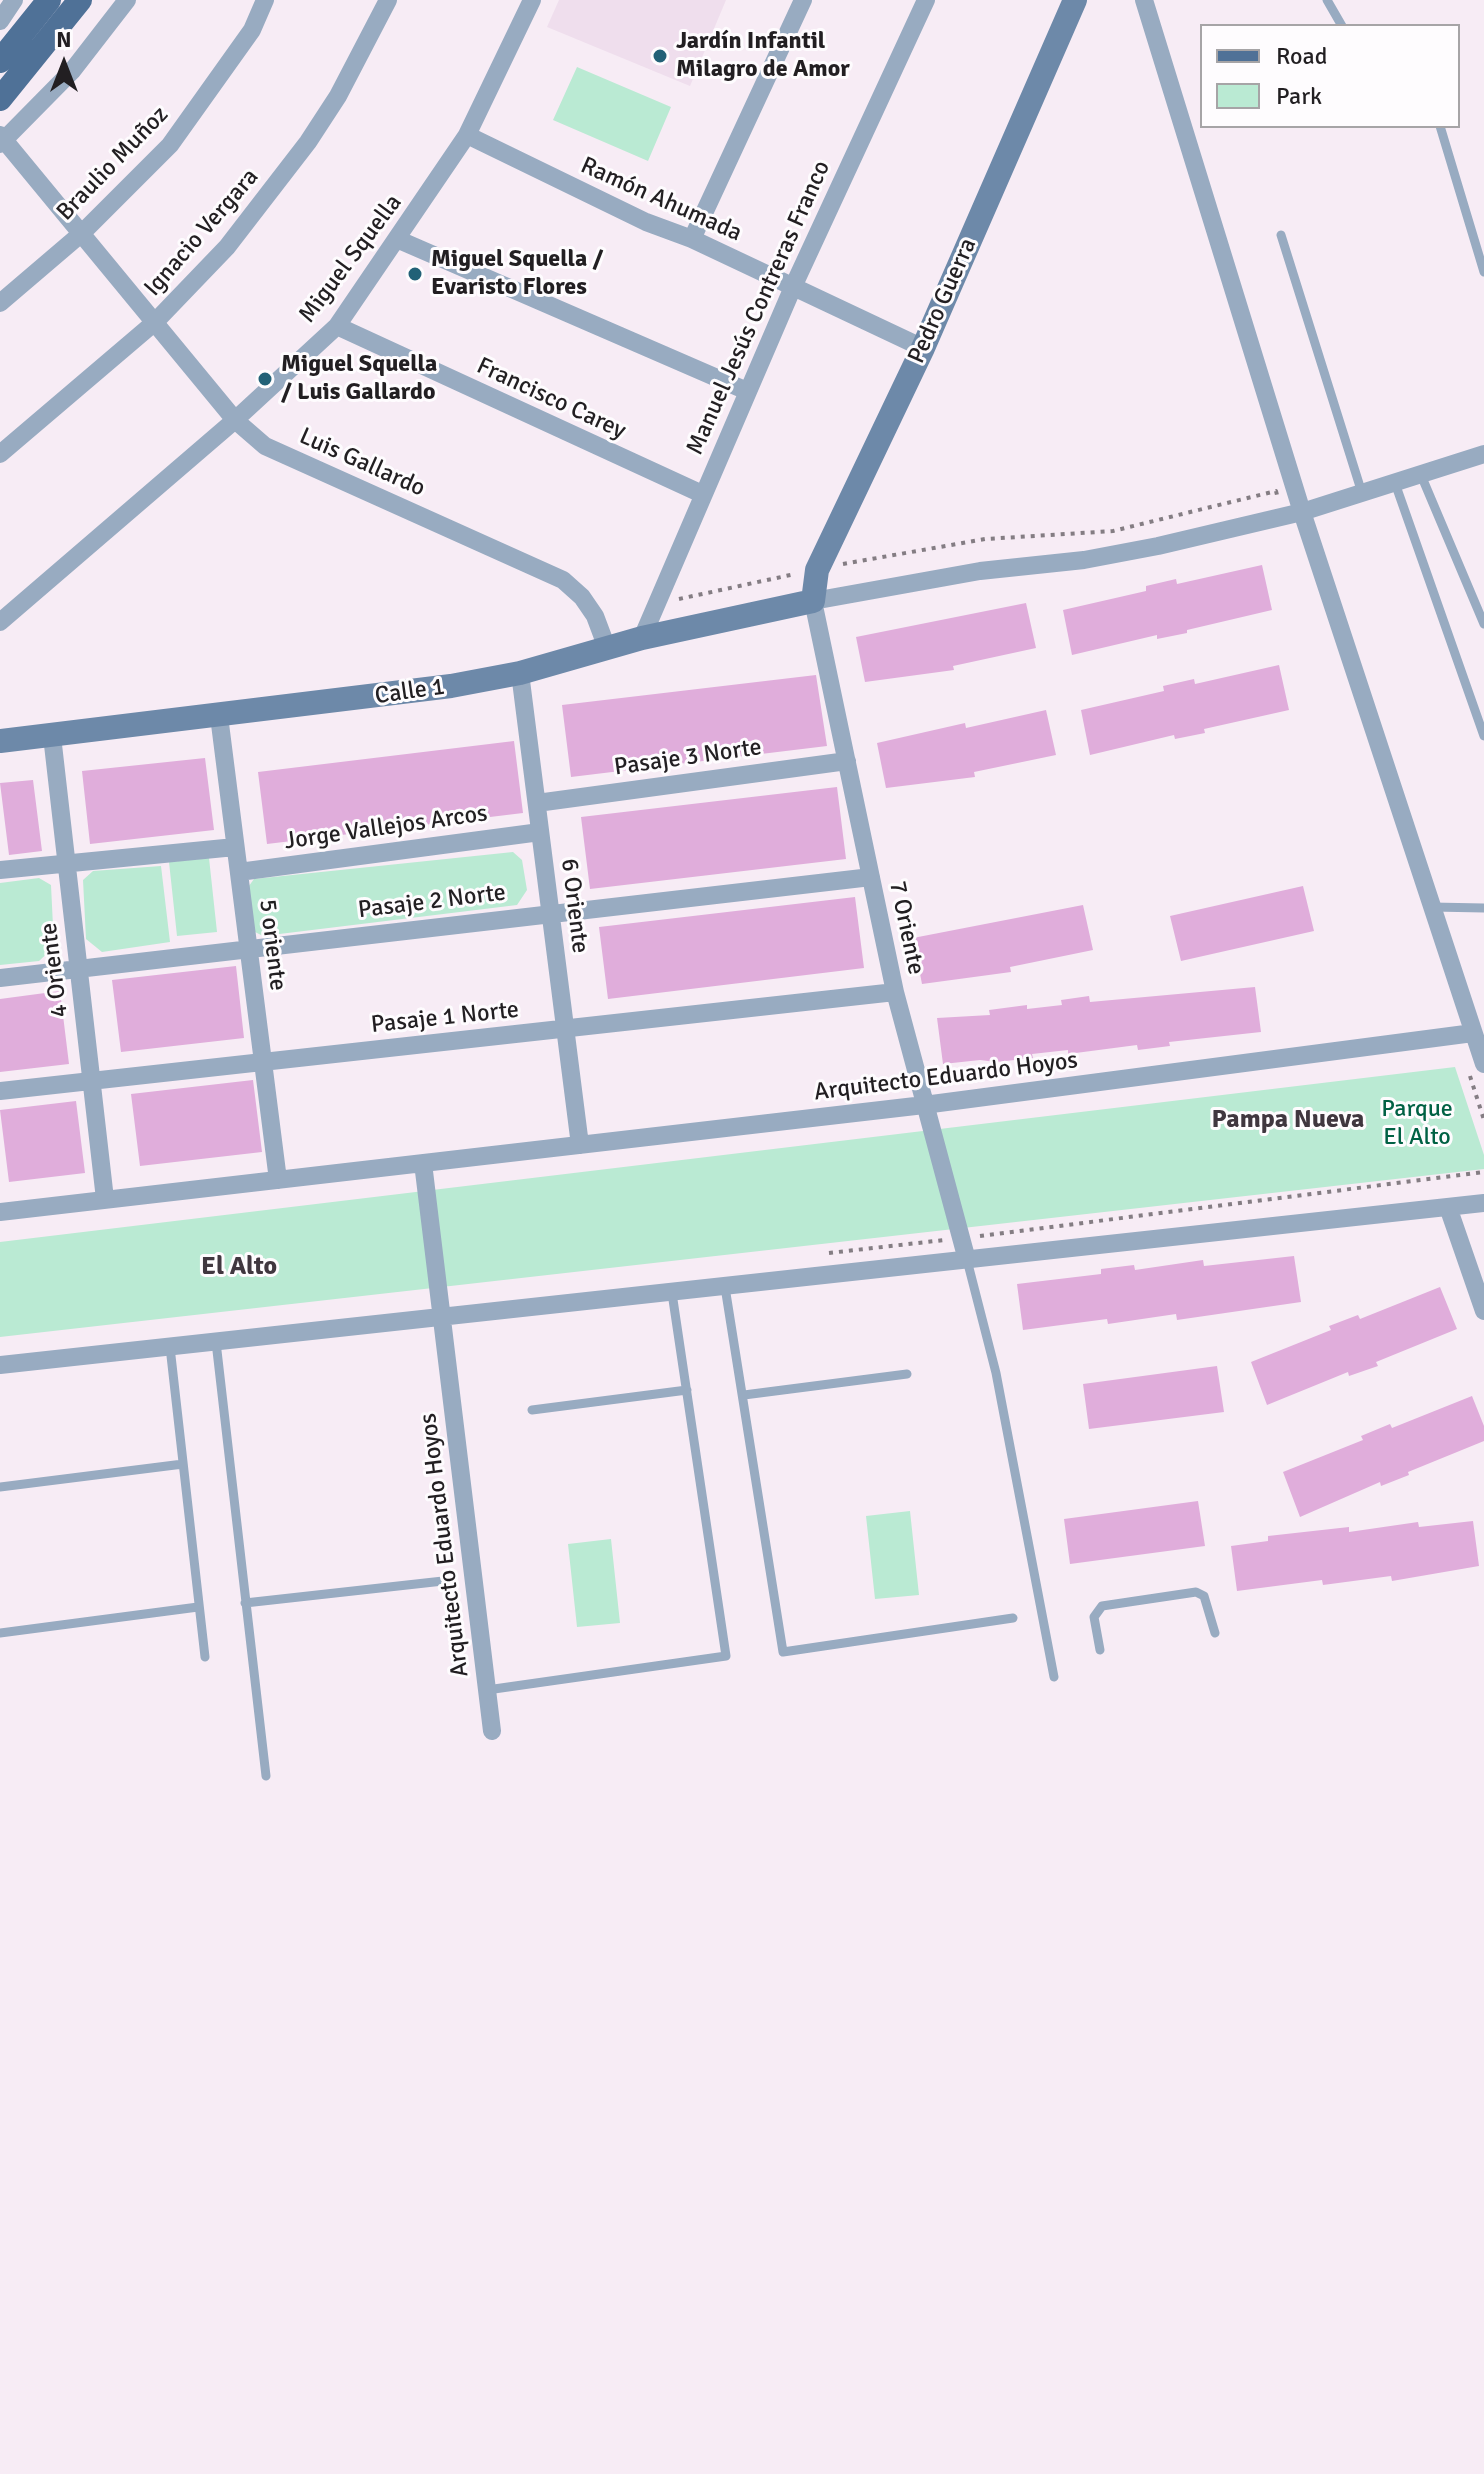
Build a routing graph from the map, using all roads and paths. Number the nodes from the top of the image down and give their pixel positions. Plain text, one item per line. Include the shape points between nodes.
1 (14, 0) edge
2 (49, 0) edge
3 (80, 0) edge
4 (127, 0) edge
5 (265, 0) edge
6 (388, 0) edge
7 (532, 0) edge
8 (803, 0) edge
9 (926, 0) edge
10 (1075, 0) edge
11 (1144, 0) edge
12 (1327, 0) edge
13 (1, 18) edge
14 (1341, 24) edge
15 (0, 61) edge
16 (0, 99) edge
17 (1441, 128) edge
18 (467, 135) junction
19 (2, 140) edge
20 (82, 233) junction
21 (1281, 235) dead end
22 (692, 239) junction
23 (399, 240) junction
24 (1484, 272) edge
25 (793, 287) junction
26 (0, 303) edge
27 (155, 322) junction
28 (337, 326) junction
29 (923, 348) junction
30 (747, 391) junction
31 (235, 420) junction
32 (0, 454) edge
33 (1484, 454) edge
34 (1421, 475) junction
35 (1395, 483) junction
36 (1362, 493) junction
37 (702, 494) junction
38 (1293, 515) junction
39 (817, 570) junction
40 (813, 601) junction
41 (654, 604) junction
42 (0, 622) edge
43 (1484, 624) edge
44 (642, 638) junction
45 (607, 648) junction
46 (520, 673) junction
47 (219, 716) junction
48 (52, 736) junction
49 (1484, 736) edge
50 (0, 741) edge
51 (847, 761) junction
52 (537, 803) junction
53 (540, 832) junction
54 (235, 847) junction
55 (67, 862) junction
56 (0, 870) edge
57 (239, 872) junction
58 (871, 877) junction
59 (1432, 907) junction
60 (1484, 908) edge
61 (551, 912) junction
62 (248, 949) junction
63 (79, 969) junction
64 (0, 978) edge
65 (895, 992) junction
66 (565, 1029) junction
67 (1464, 1034) junction
68 (263, 1062) junction
69 (1484, 1064) edge
70 (92, 1081) junction
71 (0, 1091) edge
72 (924, 1105) junction
73 (1484, 1120) edge
74 (580, 1145) junction
75 (423, 1163) junction
76 (1484, 1172) edge
77 (278, 1180) junction
78 (105, 1199) junction
79 (1484, 1203) edge
80 (1448, 1207) junction
81 (0, 1212) edge
82 (962, 1238) junction
83 (820, 1254) dead end
84 (967, 1260) junction
85 (725, 1287) junction
86 (672, 1293) junction
87 (1484, 1311) edge
88 (442, 1318) junction
89 (216, 1342) junction
90 (170, 1347) junction
91 (0, 1365) edge
92 (907, 1374) dead end
93 (687, 1390) junction
94 (744, 1395) junction
95 (532, 1410) dead end
96 (183, 1464) junction
97 (0, 1487) edge
98 (443, 1581) dead end
99 (245, 1603) junction
100 (198, 1607) junction
101 (1013, 1618) dead end
102 (0, 1633) edge
103 (1215, 1633) dead end
104 (1100, 1650) dead end
105 (205, 1657) dead end
106 (1054, 1677) dead end
107 (487, 1690) junction
108 (492, 1731) dead end
109 (266, 1776) dead end

1 - 13 street
2 - 15 main road
3 - 16 main road
4 - 19 street via 72,71
5 - 20 street, Braulio Muñoz via 252,30 170,145
6 - 27 street, Ignacio Vergara via 338,96 299,154 227,247
7 - 18 street, Miguel Squella
8 - 22 street
9 - 25 street, Manuel Jesús Contreras Franco
10 - 29 street, Pedro Guerra
11 - 38 street
12 - 14 lane
17 - 24 lane
18 - 22 street, Ramón Ahumada
18 - 23 street, Miguel Squella
19 - 20 street, Luis Gallardo
20 - 26 street, Braulio Muñoz
20 - 27 street, Luis Gallardo
21 - 36 lane
22 - 25 street, Ramón Ahumada
23 - 28 street, Miguel Squella
23 - 30 street
25 - 29 street, Ramón Ahumada
25 - 30 street, Manuel Jesús Contreras Franco
27 - 31 street, Luis Gallardo
27 - 32 street, Ignacio Vergara
28 - 31 street, Miguel Squella
28 - 37 street, Francisco Carey
29 - 39 street, Pedro Guerra
30 - 37 street, Manuel Jesús Contreras Franco
31 - 42 street, Miguel Squella
31 - 45 street, Luis Gallardo via 265,446 563,580 595,616
33 - 34 street
34 - 35 street
34 - 43 lane
35 - 36 street
35 - 49 lane
36 - 38 street
37 - 41 street, Manuel Jesús Contreras Franco
38 - 39 path via 1276,491 1113,531 985,539
38 - 40 street via 1084,560 980,571
38 - 59 street
39 - 40 street, Pedro Guerra
39 - 41 path
40 - 44 street, Calle 1
40 - 51 street, 7 Oriente
41 - 44 street, Manuel Jesús Contreras Franco
44 - 45 street, Calle 1
45 - 46 street, Calle 1
46 - 47 street, Calle 1
46 - 52 street, 6 Oriente
47 - 48 street, Calle 1
47 - 54 street, 5 oriente
48 - 50 street, Calle 1
48 - 55 street, 4 Oriente
51 - 52 street, Pasaje 3 Norte
51 - 58 street, 7 Oriente
52 - 53 street, 6 Oriente
53 - 57 street, Jorge Vallejos Arcos
53 - 61 street, 6 Oriente
54 - 55 street
54 - 57 street, 5 oriente
55 - 56 street
55 - 63 street, 4 Oriente
57 - 62 street, 5 oriente
58 - 61 street, Pasaje 2 Norte
58 - 65 street, 7 Oriente
59 - 60 lane
59 - 67 street
61 - 62 street, Pasaje 2 Norte
61 - 66 street, 6 Oriente
62 - 63 street, Pasaje 2 Norte
62 - 68 street, 5 oriente
63 - 64 street, Pasaje 2 Norte
63 - 70 street, 4 Oriente
65 - 66 street, Pasaje 1 Norte
65 - 72 street, 7 Oriente
66 - 68 street, Pasaje 1 Norte
66 - 74 street, 6 Oriente
67 - 69 street
67 - 72 street, Arquitecto Eduardo Hoyos
67 - 73 path
68 - 70 street, Pasaje 1 Norte
68 - 77 street, 5 oriente
70 - 71 street, Pasaje 1 Norte
70 - 78 street, 4 Oriente
72 - 74 street, Arquitecto Eduardo Hoyos
72 - 82 street, 7 Oriente
74 - 75 street, Arquitecto Eduardo Hoyos
75 - 77 street, Arquitecto Eduardo Hoyos
75 - 88 street, Arquitecto Eduardo Hoyos
76 - 82 path
77 - 78 street, Arquitecto Eduardo Hoyos
78 - 81 street, Arquitecto Eduardo Hoyos
79 - 80 street
80 - 84 street
80 - 87 street
82 - 83 path
82 - 84 street, 7 Oriente
84 - 85 street
84 - 106 lane via 996,1373
85 - 86 street
85 - 94 lane
86 - 88 street
86 - 93 lane
88 - 89 street
88 - 107 street, Arquitecto Eduardo Hoyos
89 - 90 street
89 - 99 lane
90 - 91 street
90 - 96 lane
92 - 94 lane
93 - 95 lane
93 - 107 lane via 726,1656
94 - 101 lane via 783,1652
96 - 97 lane
96 - 100 lane
98 - 99 lane
99 - 109 lane
100 - 102 lane
100 - 105 lane
103 - 104 lane via 1204,1596 1196,1592 1102,1606 1094,1617
107 - 108 street, Arquitecto Eduardo Hoyos

